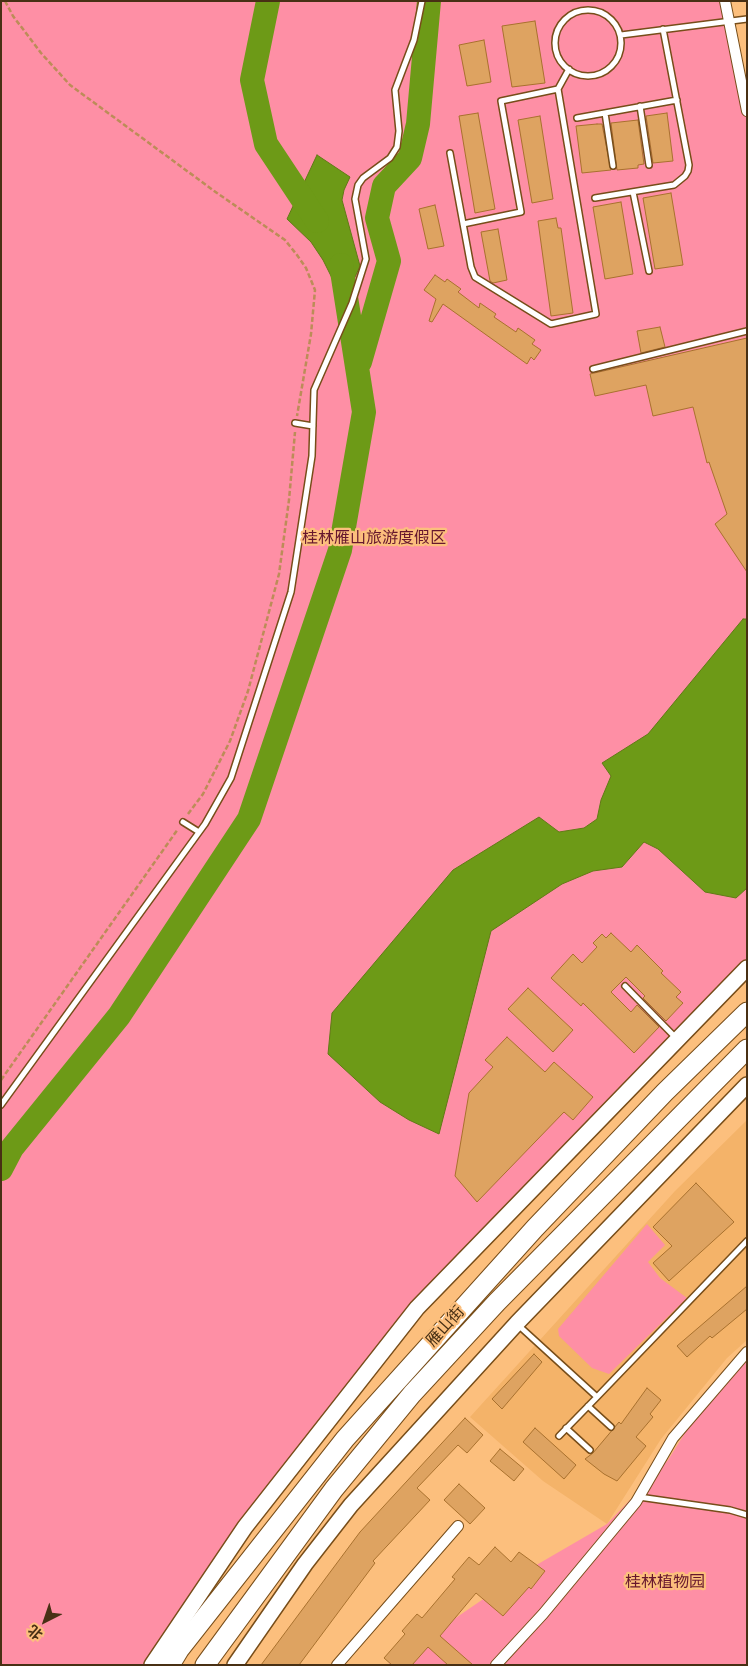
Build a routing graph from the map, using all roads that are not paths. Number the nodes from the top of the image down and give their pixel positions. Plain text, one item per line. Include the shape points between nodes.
1 (422, 1) edge
2 (725, 1) edge
3 (747, 19) edge
4 (728, 21) junction
5 (663, 29) junction
6 (621, 35) junction
7 (568, 69) junction
8 (558, 89) junction
9 (677, 100) junction
10 (640, 106) junction
11 (747, 111) edge
12 (605, 113) junction
13 (577, 118) dead end
14 (450, 153) dead end
15 (649, 165) dead end
16 (612, 166) dead end
17 (634, 192) junction
18 (595, 198) dead end
19 (463, 224) junction
20 (649, 271) dead end
21 (747, 331) edge
22 (592, 369) dead end
23 (295, 423) road end
24 (313, 426) junction
25 (182, 822) road end
26 (198, 832) junction
27 (747, 968) edge
28 (624, 986) dead end
29 (747, 1012) edge
30 (678, 1040) junction
31 (747, 1050) edge
32 (747, 1085) edge
33 (1, 1105) edge
34 (747, 1240) edge
35 (517, 1323) junction
36 (747, 1352) edge
37 (598, 1397) junction
38 (588, 1406) junction
39 (611, 1427) dead end
40 (566, 1428) junction
41 (559, 1436) dead end
42 (590, 1450) dead end
43 (639, 1496) junction
44 (747, 1515) edge
45 (458, 1526) dead end
46 (152, 1665) edge
47 (170, 1665) edge
48 (205, 1665) edge
49 (235, 1665) edge
50 (337, 1665) edge
51 (496, 1665) edge

1 - 24 lane via 414,40 394,90 399,131 397,147 390,158 363,178 358,186 355,199 366,259 352,303 314,390
2 - 4 street
3 - 4 lane
4 - 5 lane
4 - 11 street
5 - 6 lane
5 - 9 lane
6 - 7 lane via 620,54 609,70 582,76
6 - 7 lane via 617,25 601,12 581,10 571,14 558,29 555,39 559,59
7 - 8 lane
8 - 19 lane via 501,101 521,212
8 - 19 lane via 596,314 551,324 480,282 472,271
9 - 10 lane
9 - 17 lane via 689,165 685,176 674,185
10 - 12 lane
10 - 15 lane
12 - 13 lane
12 - 16 lane
14 - 19 lane
17 - 18 lane
17 - 20 lane
21 - 22 lane
23 - 24 lane
24 - 26 lane via 312,456 291,592 231,778
25 - 26 lane
26 - 33 lane
27 - 30 street
28 - 30 lane
29 - 47 highway, 雁山街 via 535,1228 345,1439
30 - 46 street via 417,1308 245,1527
31 - 48 highway, 雁山街 via 497,1302 412,1394 334,1488
32 - 35 street
34 - 37 lane
35 - 37 lane
35 - 49 street via 351,1505 305,1564
36 - 43 street via 673,1438
37 - 38 lane
38 - 39 lane
38 - 40 lane
40 - 41 lane
40 - 42 lane
43 - 44 lane
43 - 51 street via 543,1614
45 - 50 street

